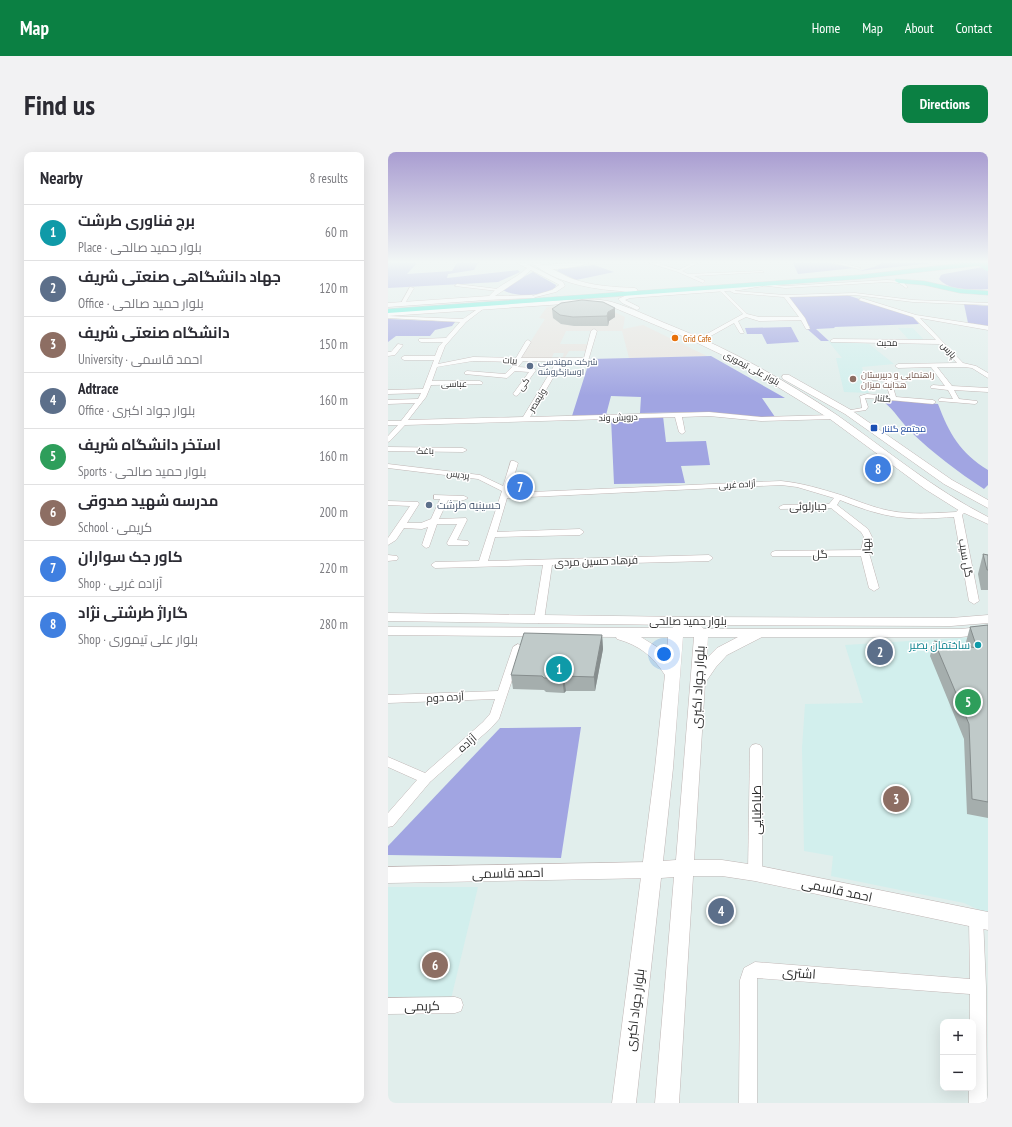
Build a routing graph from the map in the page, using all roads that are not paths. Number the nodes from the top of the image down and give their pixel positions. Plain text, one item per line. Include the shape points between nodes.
1 (463, 307) edge
2 (483, 307) edge
3 (503, 307) edge
4 (616, 307) edge
5 (619, 307) edge
6 (637, 307) edge
7 (737, 307) edge
8 (794, 307) edge
9 (888, 307) edge
10 (626, 311) junction
11 (388, 313) edge
12 (744, 315) junction
13 (915, 316) junction
14 (388, 317) edge
15 (803, 318) junction
16 (735, 320) junction
17 (464, 321) junction
18 (808, 328) dead end
19 (988, 328) edge
20 (594, 331) dead end
21 (742, 332) dead end
22 (707, 336) junction
23 (421, 340) dead end
24 (447, 340) junction
25 (833, 341) dead end
26 (528, 342) dead end
27 (941, 342) junction
28 (400, 345) dead end
29 (391, 354) edge
30 (404, 358) dead end
31 (437, 358) junction
32 (388, 360) edge
33 (519, 360) junction
34 (561, 360) junction
35 (961, 364) junction
36 (476, 365) dead end
37 (932, 365) junction
38 (434, 366) junction
39 (898, 366) dead end
40 (514, 369) junction
41 (466, 373) junction
42 (988, 376) edge
43 (460, 379) dead end
44 (874, 379) dead end
45 (888, 380) junction
46 (905, 380) dead end
47 (428, 383) junction
48 (480, 383) dead end
49 (933, 387) dead end
50 (950, 388) junction
51 (988, 390) edge
52 (388, 392) edge
53 (426, 392) junction
54 (516, 394) dead end
55 (894, 399) junction
56 (941, 400) dead end
57 (420, 401) junction
58 (957, 401) junction
59 (388, 402) edge
60 (934, 402) dead end
61 (975, 402) dead end
62 (848, 412) junction
63 (678, 415) junction
64 (833, 417) junction
65 (525, 420) junction
66 (388, 423) edge
67 (403, 423) junction
68 (682, 432) dead end
69 (388, 440) edge
70 (388, 449) edge
71 (463, 450) dead end
72 (514, 463) dead end
73 (388, 466) edge
74 (505, 493) junction
75 (839, 497) junction
76 (464, 498) dead end
77 (388, 503) edge
78 (783, 506) dead end
79 (833, 506) junction
80 (988, 506) edge
81 (961, 512) junction
82 (434, 521) junction
83 (988, 522) edge
84 (402, 525) junction
85 (580, 532) dead end
86 (492, 536) junction
87 (388, 542) edge
88 (465, 543) dead end
89 (426, 545) dead end
90 (865, 553) junction
91 (775, 554) dead end
92 (708, 558) dead end
93 (548, 562) junction
94 (483, 564) junction
95 (435, 565) dead end
96 (874, 588) dead end
97 (974, 601) dead end
98 (388, 617) edge
99 (988, 619) edge
100 (539, 620) junction
101 (681, 627) junction
102 (610, 628) junction
103 (988, 630) edge
104 (388, 631) edge
105 (701, 633) junction
106 (765, 633) junction
107 (518, 647) edge
108 (672, 675) junction
109 (698, 683) junction
110 (502, 695) junction
111 (388, 700) edge
112 (756, 748) dead end
113 (388, 762) edge
114 (426, 780) junction
115 (388, 822) edge
116 (685, 868) junction
117 (651, 870) junction
118 (755, 873) junction
119 (388, 875) edge
120 (982, 920) edge
121 (978, 987) junction
122 (388, 1006) edge
123 (456, 1006) dead end
124 (624, 1103) edge
125 (667, 1103) edge
126 (748, 1103) edge
127 (978, 1103) edge

1 - 11 highway
2 - 11 main road, بلوار علی تیموری
3 - 17 street via 481,309
4 - 10 main road, بلوار علی تیموری
5 - 10 main road
6 - 22 main road, بلوار علی تیموری
7 - 12 street via 745,313
8 - 15 street
9 - 13 street
10 - 64 main road, بلوار علی تیموری via 690,336 740,360
12 - 15 street via 759,319
12 - 16 street
13 - 19 street
13 - 27 street, پارس
14 - 17 street
15 - 18 street
16 - 21 street
16 - 22 street
17 - 24 street
20 - 34 street, بیات via 586,360
22 - 62 main road, بلوار علی تیموری via 754,358
23 - 24 street
24 - 31 street
25 - 27 street, محبت
26 - 33 street
27 - 35 street, پارس
28 - 29 street
29 - 32 street
30 - 31 street
31 - 38 street
33 - 34 street, بیات
33 - 38 street, بیات via 473,359
33 - 40 street
34 - 65 street, ولیعصر
35 - 37 street
35 - 42 street, پارس via 974,367
36 - 41 street
37 - 39 street
37 - 50 street
38 - 47 street
40 - 41 street via 507,376
40 - 54 street, کی via 533,370
41 - 43 street
44 - 45 street
45 - 46 street
45 - 55 street
47 - 48 street, عباسی
47 - 53 street
49 - 50 street
50 - 51 street
50 - 58 street
52 - 53 street
53 - 57 street
55 - 60 street, گلنار
55 - 62 street, گلنار via 862,397 864,409
56 - 58 street
57 - 59 street
57 - 67 street
58 - 61 street
62 - 80 main road, بلوار علی تیموری via 948,482
63 - 64 street, درویش‌ وند via 709,414 761,419
63 - 65 street, درویش‌ وند
63 - 68 street
64 - 81 main road, بلوار علی تیموری
65 - 67 street, درویش‌ وند
66 - 67 street, درویش‌ وند
67 - 69 street
70 - 71 street, باغک
72 - 74 street
73 - 74 street, پردیس via 480,477
74 - 75 street, آزاده غربی via 781,483 798,485
74 - 86 street
75 - 79 street
75 - 81 street, آزاده غربی via 900,516
76 - 82 street via 441,498
77 - 84 street via 415,504
78 - 79 street, جبارلوئی
79 - 90 street, بهار via 865,531 868,537
81 - 83 main road, بلوار علی تیموری
81 - 97 street, گل سیب
82 - 84 street via 422,526
82 - 88 street via 462,521 451,543
82 - 89 street
84 - 87 street
85 - 86 street
86 - 94 street
90 - 91 street, گل
90 - 96 street, بهار
92 - 93 street, فرهاد حسین مردی
93 - 94 street, فرهاد حسین مردی
93 - 100 street
94 - 95 street, فرهاد حسین مردی
98 - 100 main road, بلوار حمید صالحی
99 - 101 main road, بلوار حمید صالحی via 951,622
100 - 102 main road, بلوار حمید صالحی
101 - 102 main road, بلوار حمید صالحی
101 - 105 main road, بلوار جواد اکبری
101 - 108 main road, بلوار جواد اکبری
102 - 104 main road, بلوار حمید صالحی
102 - 108 main road via 647,646 662,659
103 - 106 main road, بلوار حمید صالحی via 961,633
105 - 106 main road, بلوار حمید صالحی
105 - 109 main road, بلوار جواد اکبری
106 - 109 main road via 719,653
107 - 110 street, آزاده
108 - 117 main road, بلوار جواد اکبری via 664,768
109 - 116 main road, بلوار جواد اکبری
110 - 111 street, آزده دوم
110 - 114 street, آزاده via 494,716 487,725
112 - 118 street, طباطبایی
113 - 114 street
114 - 115 street, آزاده
116 - 117 main road
116 - 118 street, احمد قاسمی via 722,868
116 - 125 main road, بلوار جواد اکبری
117 - 119 street, احمد قاسمی
117 - 124 main road, بلوار جواد اکبری
118 - 120 street, احمد قاسمی
120 - 121 street
121 - 126 street, اشتری via 755,970 750,973 748,980
121 - 127 street
122 - 123 street, کریمی

